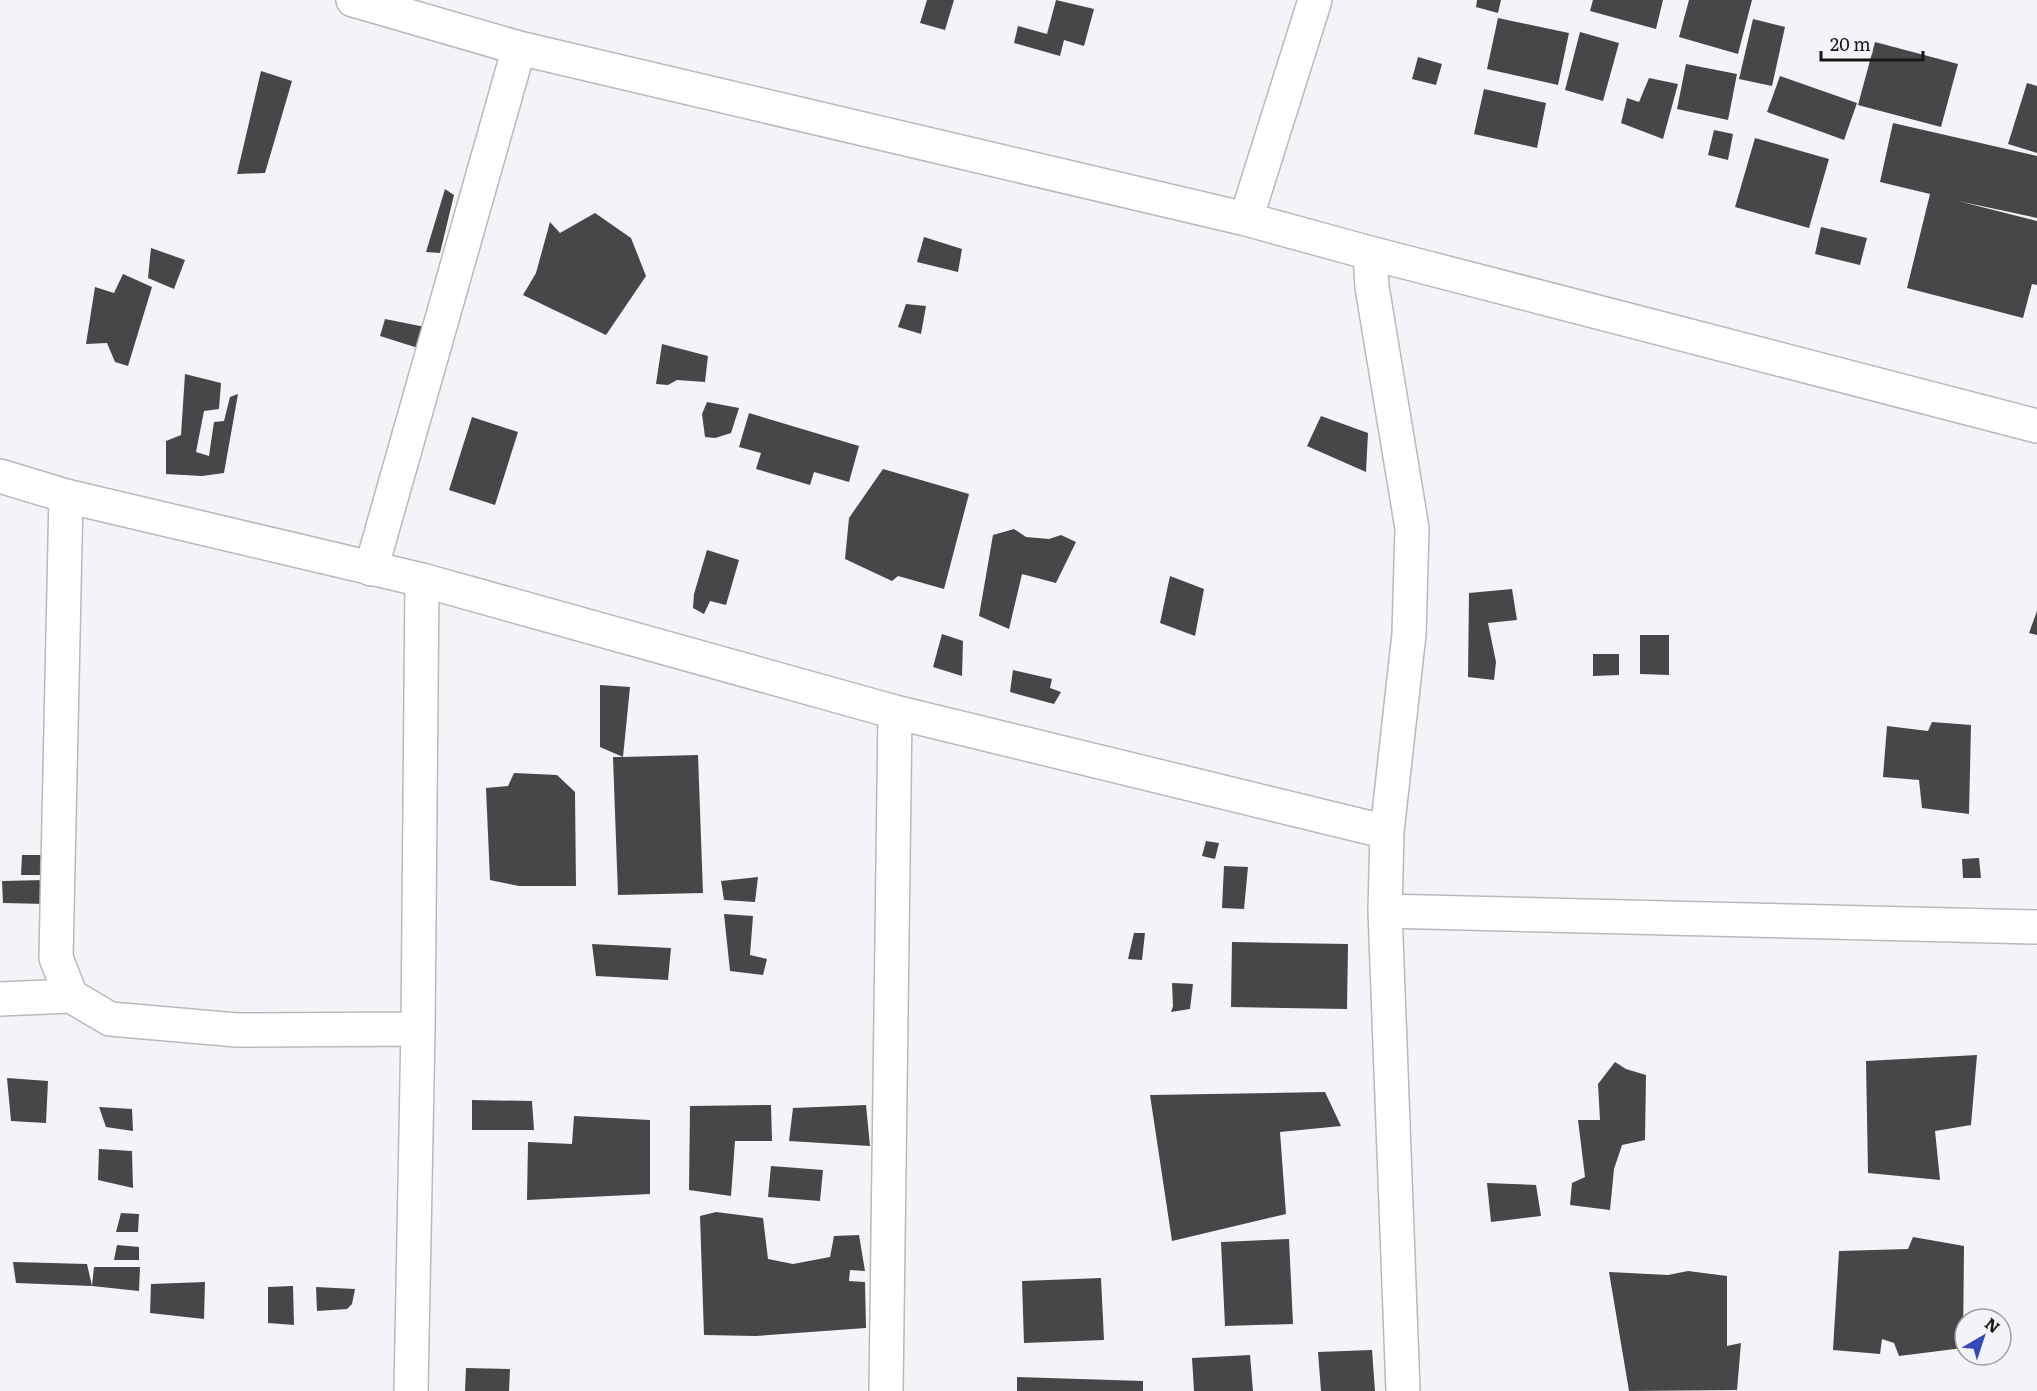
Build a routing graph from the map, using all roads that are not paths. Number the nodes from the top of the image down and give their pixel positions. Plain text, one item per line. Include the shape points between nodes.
1 (353, 0) edge
2 (1315, 0) edge
3 (519, 48) junction
4 (1246, 219) junction
5 (1370, 253) junction
6 (2037, 426) edge
7 (0, 476) edge
8 (66, 496) junction
9 (371, 569) junction
10 (422, 580) junction
11 (895, 712) junction
12 (1387, 832) junction
13 (1385, 911) junction
14 (2037, 927) edge
15 (71, 996) junction
16 (0, 999) edge
17 (418, 1029) junction
18 (411, 1391) edge
19 (886, 1391) edge
20 (1403, 1391) edge

1 - 3 street
2 - 4 street
3 - 4 street
3 - 9 street
4 - 5 street
5 - 6 street
5 - 12 street via 1372,287 1412,528 1409,634
7 - 8 street
8 - 9 street
8 - 15 street via 56,958
9 - 10 street
10 - 11 street
10 - 17 street
11 - 12 street
11 - 19 street
12 - 13 street
13 - 14 street
13 - 20 street
15 - 16 street
15 - 17 street via 110,1019 157,1024 237,1030
17 - 18 street

